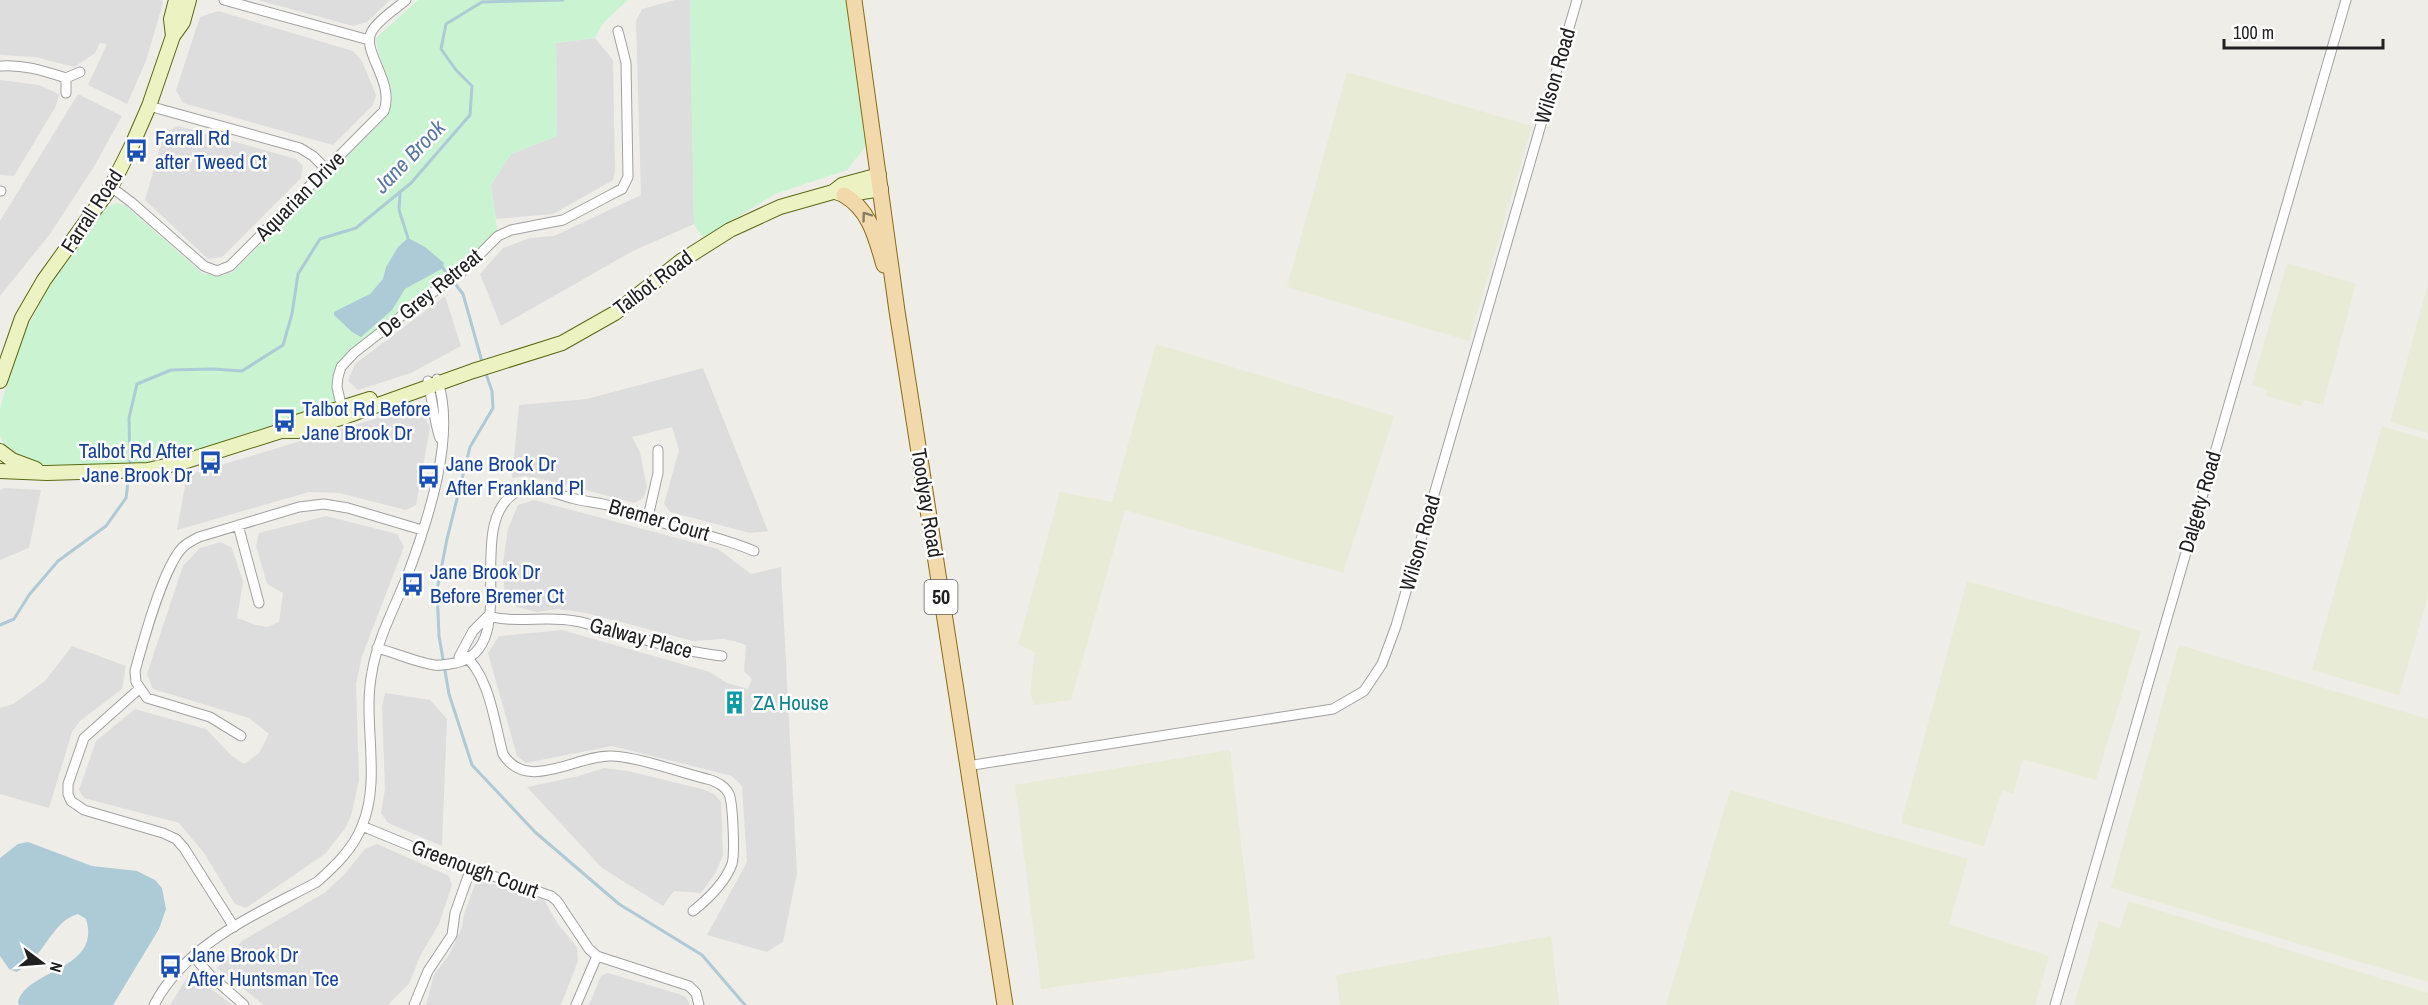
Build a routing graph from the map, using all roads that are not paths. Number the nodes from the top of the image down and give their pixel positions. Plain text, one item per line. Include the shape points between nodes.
1 (176, 0) edge
2 (189, 0) edge
3 (224, 0) edge
4 (406, 0) edge
5 (854, 0) edge
6 (1577, 0) edge
7 (2346, 0) edge
8 (618, 31) dead end
9 (173, 36) junction
10 (369, 40) junction
11 (0, 66) edge
12 (80, 72) dead end
13 (66, 78) junction
14 (66, 93) dead end
15 (149, 106) junction
16 (326, 169) junction
17 (880, 182) junction
18 (111, 187) junction
19 (838, 193) junction
20 (897, 311) junction
21 (0, 381) edge
22 (433, 383) junction
23 (343, 412) junction
24 (658, 450) dead end
25 (0, 451) edge
26 (0, 471) edge
27 (47, 473) junction
28 (648, 517) junction
29 (238, 525) junction
30 (422, 530) junction
31 (754, 551) dead end
32 (259, 603) dead end
33 (488, 616) junction
34 (377, 648) junction
35 (466, 656) junction
36 (722, 656) dead end
37 (139, 689) junction
38 (241, 736) dead end
39 (968, 766) junction
40 (362, 826) junction
41 (471, 868) junction
42 (693, 911) dead end
43 (234, 927) junction
44 (193, 956) junction
45 (597, 956) junction
46 (154, 1005) edge
47 (244, 1005) edge
48 (414, 1005) edge
49 (576, 1005) edge
50 (699, 1005) edge
51 (1005, 1005) edge
52 (2055, 1005) edge

1 - 9 main road, Farrall Road via 171,19
2 - 9 main road, Farrall Road via 183,22
3 - 10 street
4 - 10 street via 374,28
5 - 17 main road, Toodyay Road / 50
6 - 39 street, Wilson Road via 1396,626 1382,664 1364,691 1333,709
7 - 52 street, Dalgety Road
8 - 23 street, De Grey Retreat via 626,63 626,183 557,223 511,230 498,236 458,275 346,360 337,387
9 - 15 main road, Farrall Road
10 - 16 street, Aquarian Drive via 386,88 387,103 380,117
11 - 13 street via 33,68
12 - 13 street
13 - 14 street
15 - 16 street via 300,148
15 - 18 main road, Farrall Road
16 - 18 street, Aquarian Drive via 230,266 217,271 204,266
17 - 19 main road, Talbot Road
17 - 20 main road, Toodyay Road / 50
18 - 21 main road, Farrall Road via 44,280 22,318
20 -> 19 main road via 872,224 855,201
19 - 22 main road, Talbot Road via 780,207 730,230 681,261 615,313 562,343 473,371 458,370
20 - 39 main road, Toodyay Road / 50
22 - 23 main road, Talbot Road
22 - 30 street via 438,434 442,440
23 - 27 main road, Talbot Road via 297,431 281,431 175,464 128,471
24 - 28 street via 658,473
25 - 27 main road, Talbot Road via 12,460
26 - 27 main road, Talbot Road
28 - 31 street, Bremer Court
28 - 33 street, Bremer Court via 534,488 519,491 507,501 494,527
29 - 30 street via 299,507 324,504
29 - 32 street
29 - 37 street via 199,537 178,553 142,646 135,671
30 - 34 street
33 - 35 street, Bremer Court via 473,632
33 - 35 street, Bremer Court via 485,639
33 - 36 street, Galway Place via 515,621 578,621 680,650
34 - 35 street, Bremer Court via 434,665 453,664
34 - 40 street via 369,694 371,786
35 - 42 street via 482,679 503,754 519,771 535,772 600,757 620,757 711,780 724,787 730,800 733,860 709,898
37 - 38 street via 155,702 210,717
37 - 43 street via 84,738 68,794 84,810 176,839
39 - 51 main road, Toodyay Road / 50
40 - 41 street, Greenough Court
40 - 43 street via 343,857 316,882
41 - 45 street, Greenough Court via 551,896
41 - 48 street via 452,934 428,971
43 - 44 street
44 - 46 street via 165,985
44 - 47 street
45 - 49 street
45 - 50 street via 688,986 696,993

